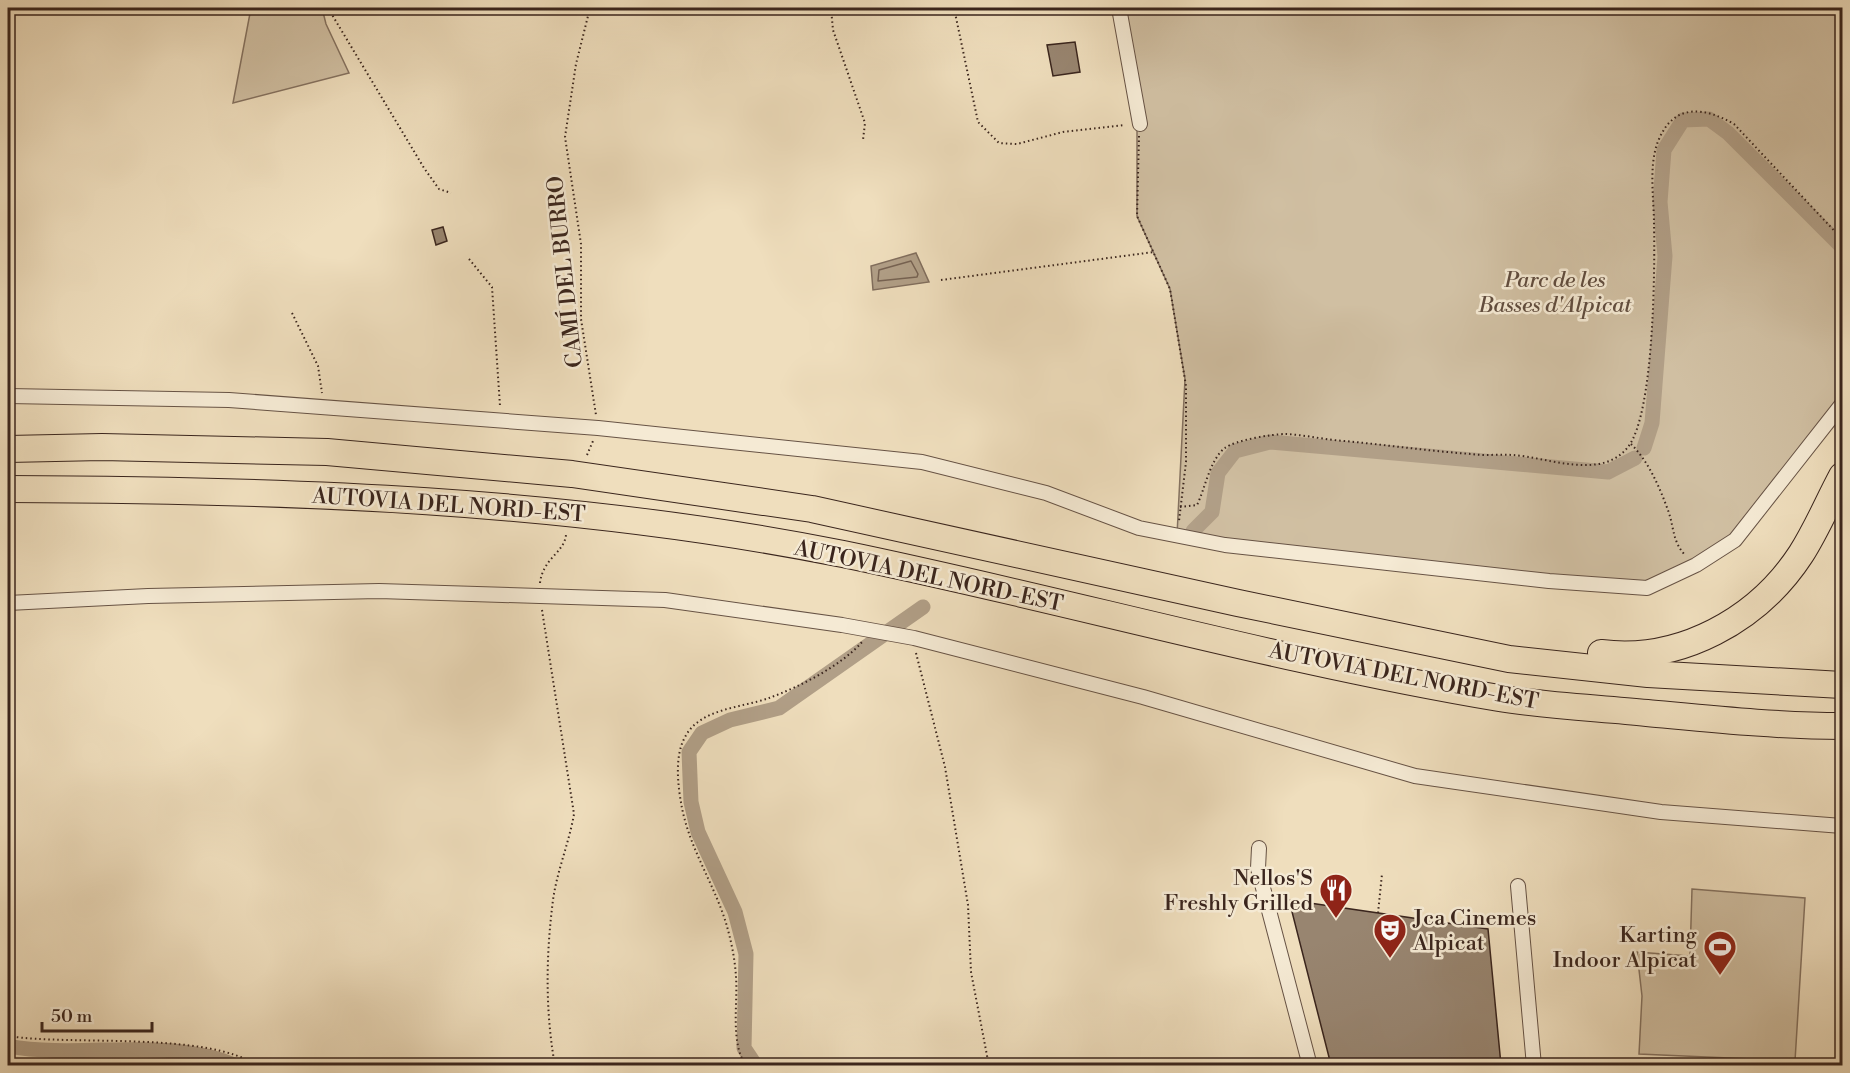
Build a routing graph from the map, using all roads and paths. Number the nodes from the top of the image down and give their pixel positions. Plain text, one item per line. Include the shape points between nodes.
1 (328, 8) edge
2 (591, 8) edge
3 (831, 8) edge
4 (954, 8) edge
5 (1119, 8) edge
6 (1140, 124) junction
7 (863, 140) dead end
8 (451, 193) dead end
9 (1842, 239) edge
10 (1154, 252) junction
11 (469, 259) dead end
12 (941, 280) dead end
13 (292, 313) dead end
14 (8, 396) edge
15 (1842, 404) edge
16 (317, 407) junction
17 (500, 420) junction
18 (598, 428) junction
19 (1630, 443) junction
20 (8, 449) edge
21 (585, 461) dead end
22 (1842, 476) edge
23 (8, 489) edge
24 (1180, 507) junction
25 (568, 528) dead end
26 (1177, 536) junction
27 (1696, 565) junction
28 (542, 594) junction
29 (8, 603) edge
30 (1238, 603) junction
31 (873, 630) junction
32 (915, 639) junction
33 (1842, 685) edge
34 (1842, 726) edge
35 (1842, 826) edge
36 (1259, 848) dead end
37 (1382, 873) dead end
38 (1518, 886) dead end
39 (1378, 913) dead end
40 (8, 1035) edge
41 (258, 1065) edge
42 (555, 1065) edge
43 (746, 1065) edge
44 (989, 1065) edge
45 (1310, 1065) edge
46 (1534, 1065) edge

1 - 8 path via 424,168 439,189
2 - 18 path, CAMÍ DEL BURRO via 576,64 565,137 581,244 581,319
3 - 7 path via 834,30 865,123
4 - 6 path via 978,122 999,143 1017,144 1063,132
5 - 6 street
6 - 10 path via 1137,216
9 - 19 path via 1734,124 1716,113 1698,110 1682,114 1667,125 1654,160 1655,274 1649,357 1637,434
10 - 12 path
10 - 24 path via 1170,289 1185,386 1186,462
11 - 17 path via 492,287
13 - 16 path via 318,366 323,390
14 - 16 street via 229,400
15 - 27 street via 1735,540
16 - 17 street
17 - 18 street
18 - 21 path
18 - 26 street via 922,462 1046,493 1139,528
19 - 24 path via 1618,458 1601,464 1557,463 1514,455 1474,455 1286,434 1224,448 1197,505
19 - 27 path via 1653,476 1669,513 1676,545
20 - 30 highway, AUTOVIA DEL NORD-EST via 327,452 572,474 812,509
22 - 30 highway via 1800,555 1773,588 1745,614 1709,636 1665,650 1626,656 1440,634
23 - 34 highway, AUTOVIA DEL NORD-EST via 330,494 484,503 621,518 840,554 1501,698 1701,718
24 - 26 path
25 - 28 path via 565,542 545,564
26 - 27 street via 1237,546 1647,588
28 - 29 street via 263,592
28 - 31 street via 665,600
28 - 42 path via 574,814 553,898 546,990
30 - 33 highway, AUTOVIA DEL NORD-EST via 1509,659 1648,674
31 - 32 street
31 - 43 path via 847,656 824,671 770,698 722,710 696,723 685,736 679,753 682,808 693,846 731,939 736,973 737,1042
32 - 35 street via 1143,697 1414,776 1661,812
32 - 44 path via 945,767 968,905 972,972
36 - 45 street via 1258,868
37 - 39 path
38 - 46 street
40 - 41 path via 212,1048

